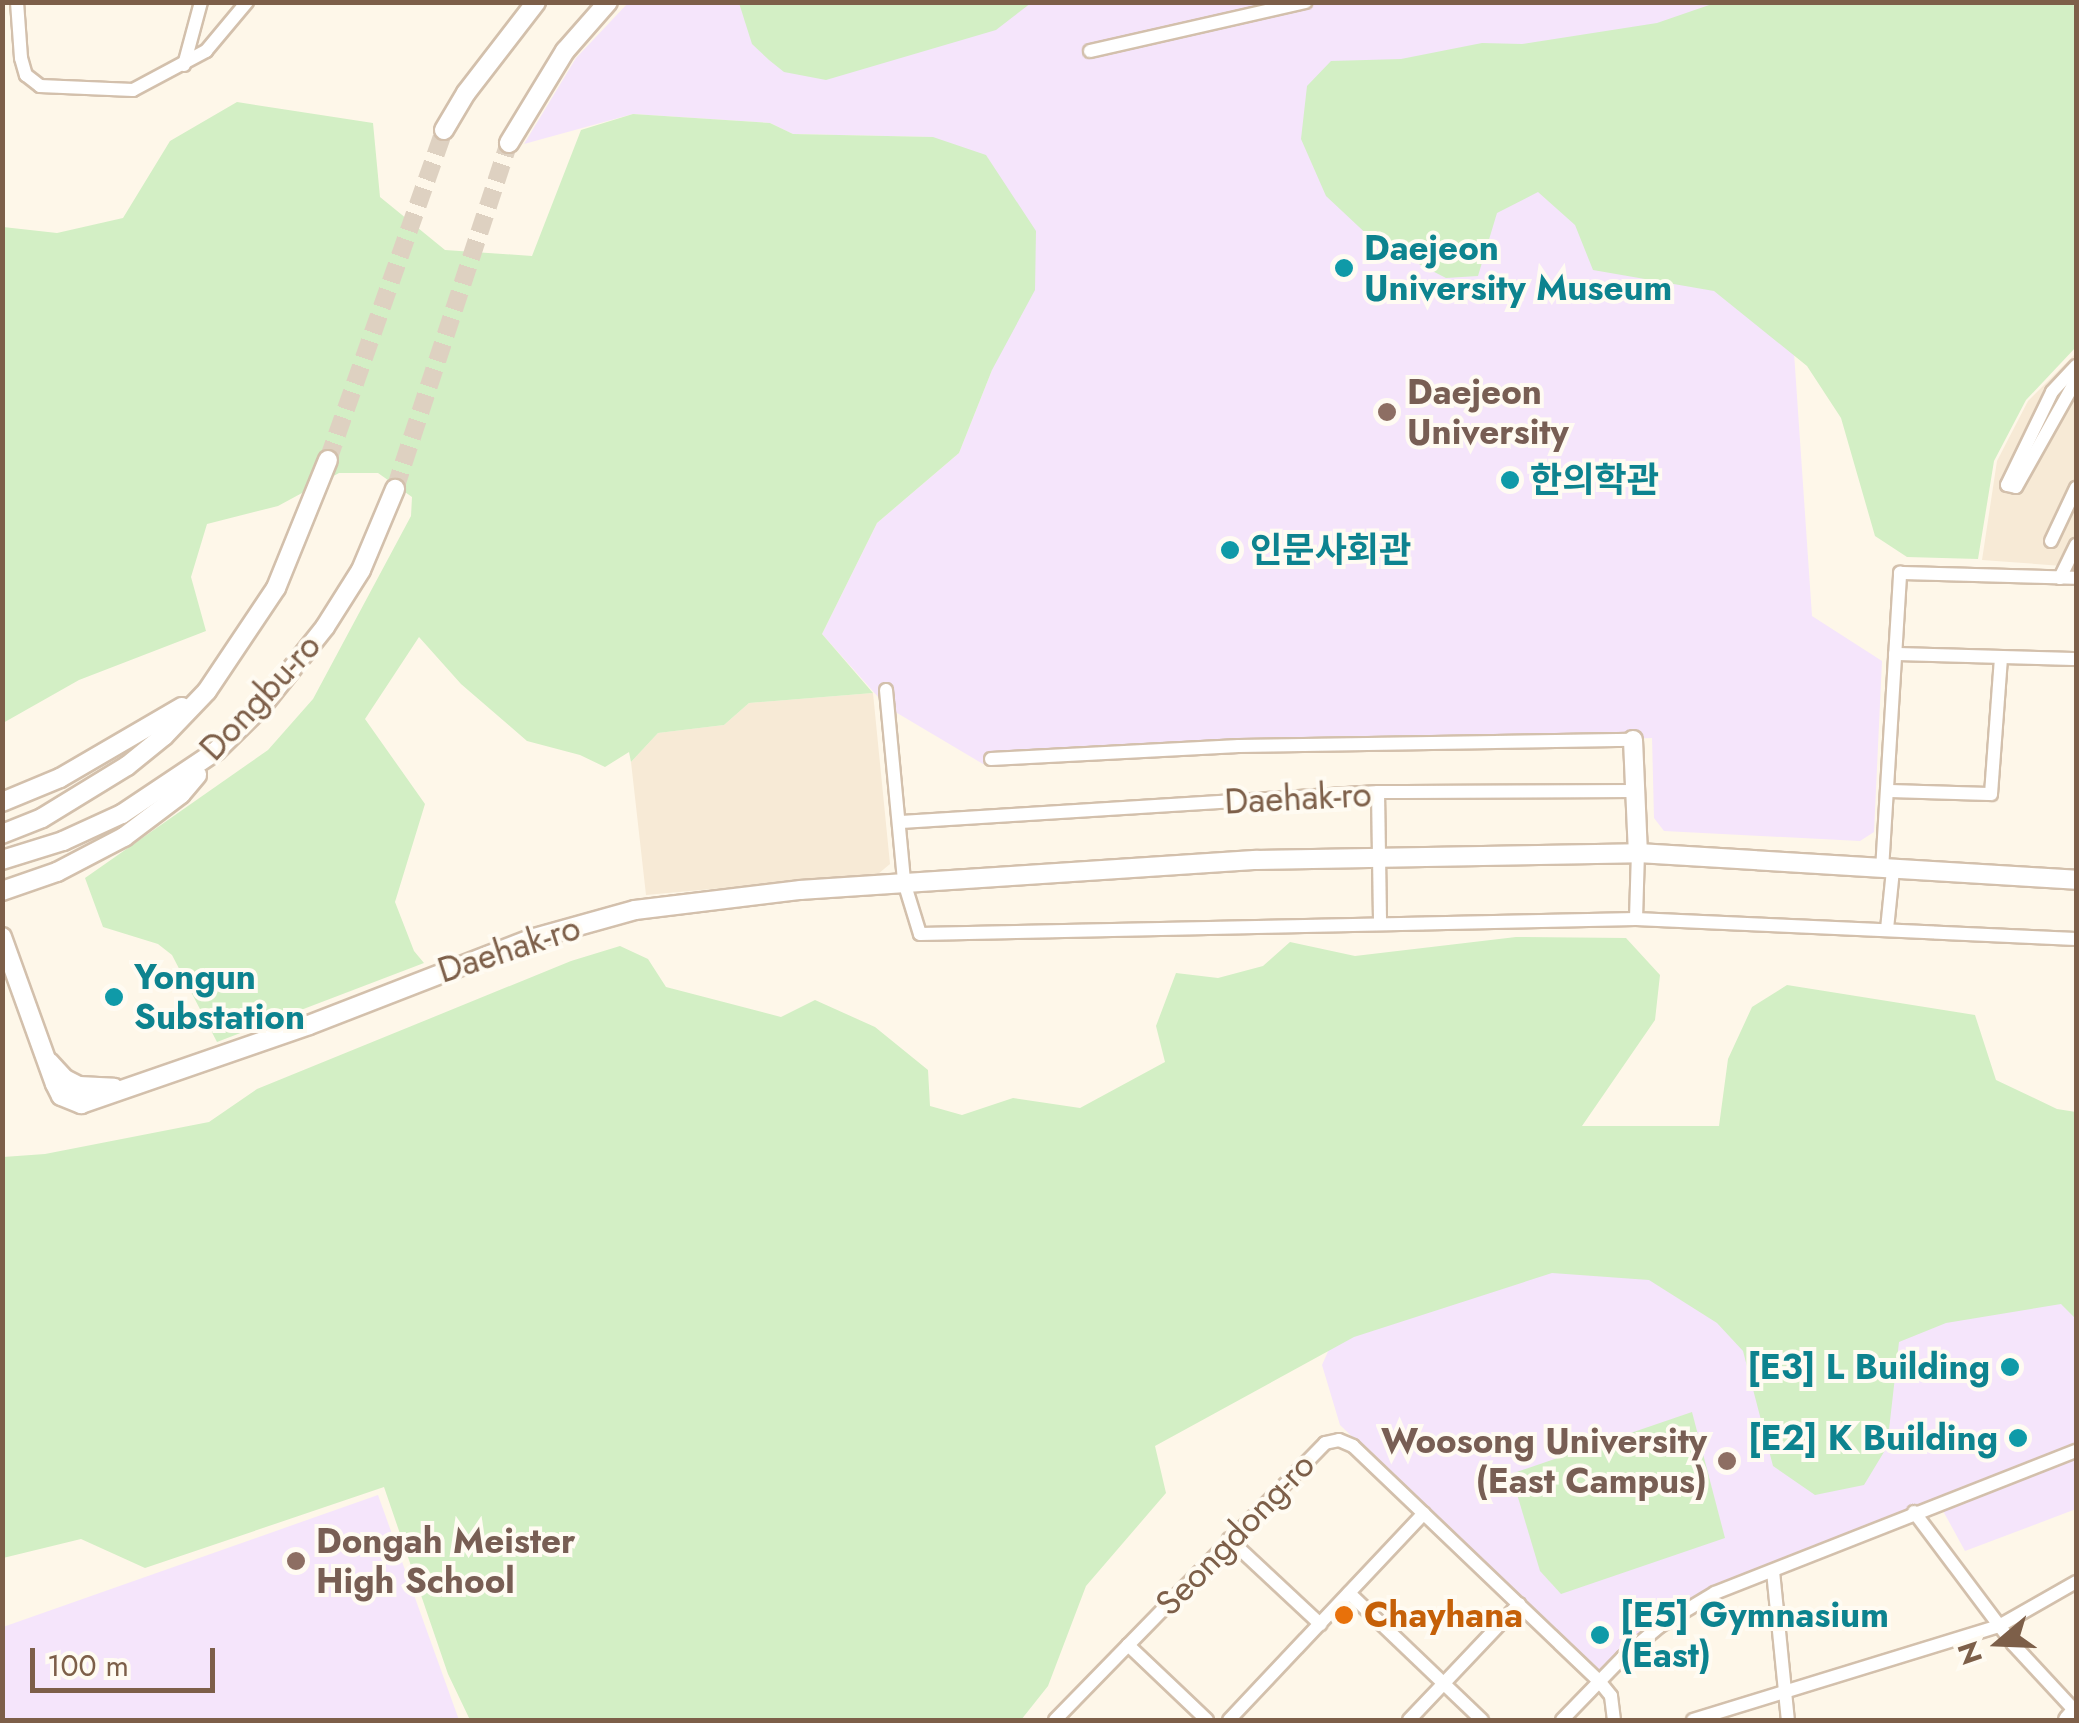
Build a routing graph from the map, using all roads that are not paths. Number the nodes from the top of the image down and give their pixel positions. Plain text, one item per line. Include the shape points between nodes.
1 (17, 2) edge
2 (201, 2) edge
3 (247, 2) edge
4 (536, 2) edge
5 (608, 2) edge
6 (1304, 2) edge
7 (1090, 52) dead end
8 (184, 64) junction
9 (444, 130) tunnel mouth
10 (509, 144) tunnel mouth
11 (2076, 366) edge
12 (2076, 380) edge
13 (328, 460) tunnel mouth
14 (2076, 488) edge
15 (395, 489) tunnel mouth
16 (2052, 541) dead end
17 (2076, 545) edge
18 (2060, 578) junction
19 (2076, 578) edge
20 (1895, 654) junction
21 (2001, 658) junction
22 (2076, 660) edge
23 (886, 690) dead end
24 (207, 691) junction
25 (1633, 740) joint
26 (216, 751) junction
27 (991, 759) dead end
28 (1636, 791) junction
29 (1378, 792) junction
30 (1888, 792) junction
31 (2, 802) edge
32 (900, 822) junction
33 (2, 834) edge
34 (1638, 852) junction
35 (1379, 858) junction
36 (2, 860) edge
37 (1888, 870) junction
38 (2076, 880) edge
39 (904, 882) junction
40 (2, 891) edge
41 (1636, 919) junction
42 (1380, 924) junction
43 (1887, 929) junction
44 (2, 938) edge
45 (2076, 939) edge
46 (2076, 1451) edge
47 (1914, 1512) junction
48 (1424, 1513) junction
49 (1229, 1539) junction
50 (1773, 1570) junction
51 (2076, 1582) edge
52 (1349, 1593) junction
53 (1519, 1604) junction
54 (1320, 1624) junction
55 (1999, 1626) junction
56 (1128, 1645) junction
57 (1599, 1681) junction
58 (1444, 1684) junction
59 (1785, 1692) junction
60 (2076, 1711) edge
61 (1055, 1720) edge
62 (1206, 1720) edge
63 (1228, 1720) edge
64 (1409, 1720) edge
65 (1482, 1720) edge
66 (1562, 1720) edge
67 (1614, 1720) edge
68 (1692, 1720) edge
69 (1788, 1720) edge
70 (2068, 1720) edge

1 - 8 street via 21,58 26,76 40,86 132,90
2 - 8 street
3 - 8 street via 227,31
4 - 9 main road
5 - 10 main road via 565,51
6 - 7 street
11 - 12 street via 2052,392 2007,485 2016,487
13 - 24 main road, Dongbu-ro via 276,588
14 - 16 street
15 - 26 main road, Dongbu-ro via 362,570 326,627
17 - 18 street
18 - 19 street
18 - 20 street via 1900,573
20 - 21 street
20 - 30 street
21 - 22 street
21 - 30 street via 1991,794
23 - 32 street
24 - 31 main road via 60,778
24 - 33 main road, Dongbu-ro via 127,766
25 - 27 street via 1239,746
25 - 28 main road
26 - 36 main road, Dongbu-ro via 122,814
26 - 40 main road via 181,794 124,837
28 - 29 street, Daehak-ro
28 - 34 main road
29 - 32 street, Daehak-ro
29 - 35 street
30 - 37 street
32 - 39 street
34 - 35 main road, Daehak-ro
34 - 37 main road, Daehak-ro
34 - 41 street
35 - 39 main road, Daehak-ro
35 - 42 street
37 - 38 main road, Daehak-ro
37 - 43 street
39 - 42 street via 920,934 939,936
39 - 44 main road, Daehak-ro via 636,910 531,938 130,1087 79,1086 48,1060
41 - 42 street
41 - 43 street
43 - 45 street
46 - 47 street
47 - 50 street
47 - 55 street
48 - 49 street, Seongdong-ro via 1339,1440 1324,1443
48 - 52 street
48 - 53 street, Seongdong-ro
49 - 54 street
49 - 56 street, Seongdong-ro
50 - 57 street via 1715,1593 1660,1626
50 - 59 street
51 - 55 street
52 - 54 street
52 - 58 street
53 - 57 street, Seongdong-ro
53 - 58 street
54 - 63 street
55 - 59 street
55 - 60 street
56 - 61 street, Seongdong-ro
56 - 62 street
57 - 66 street
57 - 67 street via 1611,1696
58 - 64 street
58 - 65 street
59 - 68 street
59 - 69 street
60 - 70 main road

